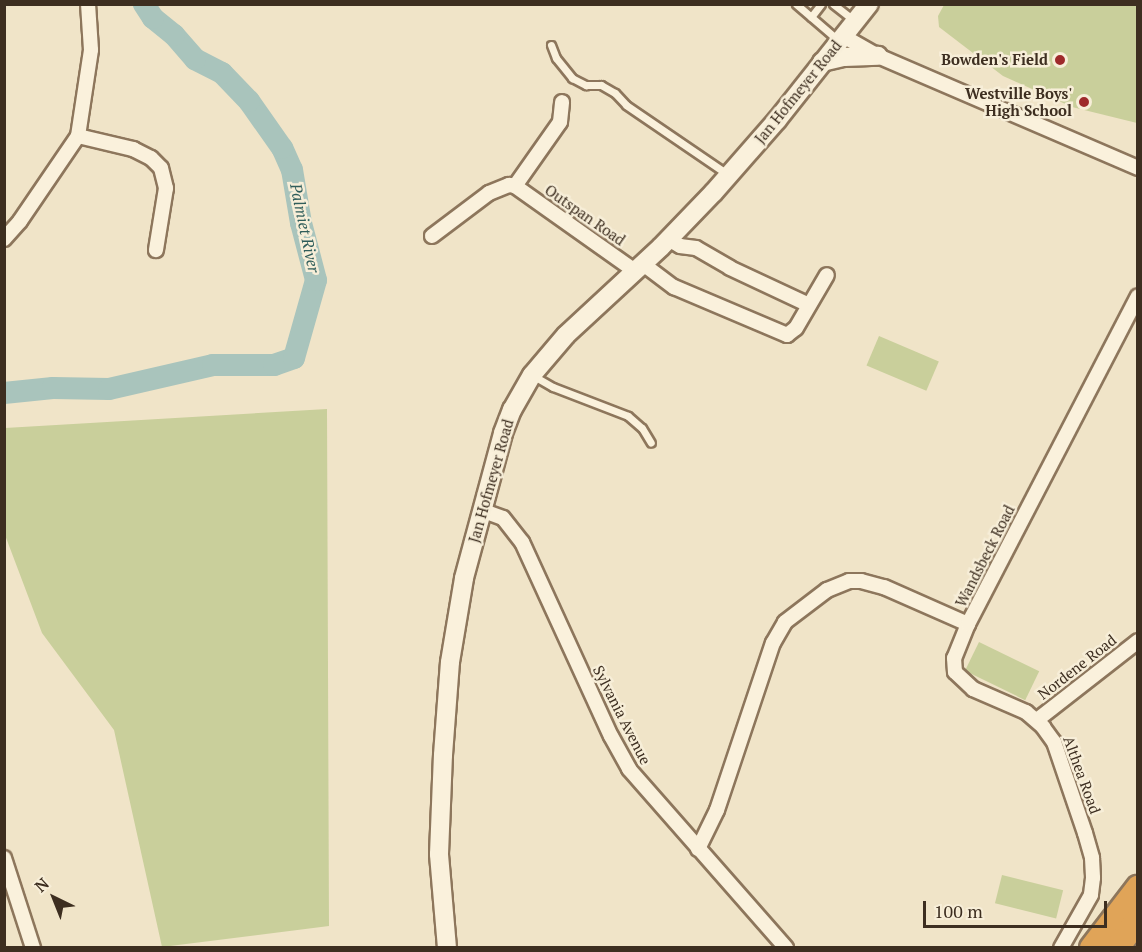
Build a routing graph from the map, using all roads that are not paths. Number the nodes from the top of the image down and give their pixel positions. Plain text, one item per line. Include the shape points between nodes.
1 (88, 4) edge
2 (796, 4) edge
3 (821, 4) edge
4 (833, 4) edge
5 (869, 4) edge
6 (811, 17) junction
7 (855, 21) junction
8 (841, 39) junction
9 (551, 45) dead end
10 (878, 56) junction
11 (822, 62) junction
12 (562, 102) dead end
13 (78, 136) junction
14 (1137, 168) edge
15 (729, 175) junction
16 (515, 186) junction
17 (432, 236) dead end
18 (4, 239) edge
19 (668, 239) junction
20 (156, 250) dead end
21 (639, 267) junction
22 (826, 275) dead end
23 (1137, 296) edge
24 (809, 305) junction
25 (532, 375) junction
26 (651, 442) dead end
27 (481, 510) junction
28 (968, 624) junction
29 (1137, 641) edge
30 (1036, 720) junction
31 (698, 849) junction
32 (4, 858) edge
33 (1137, 888) edge
34 (1137, 919) edge
35 (33, 948) edge
36 (447, 948) edge
37 (786, 948) edge
38 (1062, 948) edge
39 (1092, 948) edge
40 (1117, 948) edge

1 - 13 street via 91,50
2 - 6 lane
3 - 6 lane
4 - 7 lane
5 - 7 street, Jan Hofmeyer Road
6 - 8 lane
7 - 8 street, Jan Hofmeyer Road
8 - 10 street
8 - 11 street, Jan Hofmeyer Road
9 - 15 lane via 572,78 586,85 602,85 615,93 626,105
10 - 11 street
10 - 14 street
11 - 15 street, Jan Hofmeyer Road
12 - 16 street via 560,122
13 - 18 street
13 - 20 street via 132,149 161,168 166,188
15 - 19 street, Jan Hofmeyer Road
16 - 17 street via 496,188
16 - 21 street, Outspan Road
19 - 21 street, Jan Hofmeyer Road
19 - 24 street via 696,248
21 - 24 street, Outspan Road via 674,287 783,334 793,332
21 - 25 street, Jan Hofmeyer Road via 566,335
22 - 24 street, Outspan Road
23 - 28 street, Wandsbeck Road
25 - 26 lane via 627,416
25 - 27 street, Jan Hofmeyer Road via 502,433
27 - 31 street, Sylvania Avenue via 503,518 522,542 622,758
27 - 36 street, Jan Hofmeyer Road via 457,615 447,700 439,854
28 - 30 street, Althea Road via 954,658 959,678
28 - 31 street, Wandsbeck Road via 884,587 861,581 849,581 827,590 795,612 773,643 717,810
29 - 30 street, Nordene Road
30 - 38 street, Althea Road via 1054,742 1092,858 1091,895
31 - 37 street, Sylvania Avenue
32 - 35 street
33 - 39 highway
34 - 40 highway

